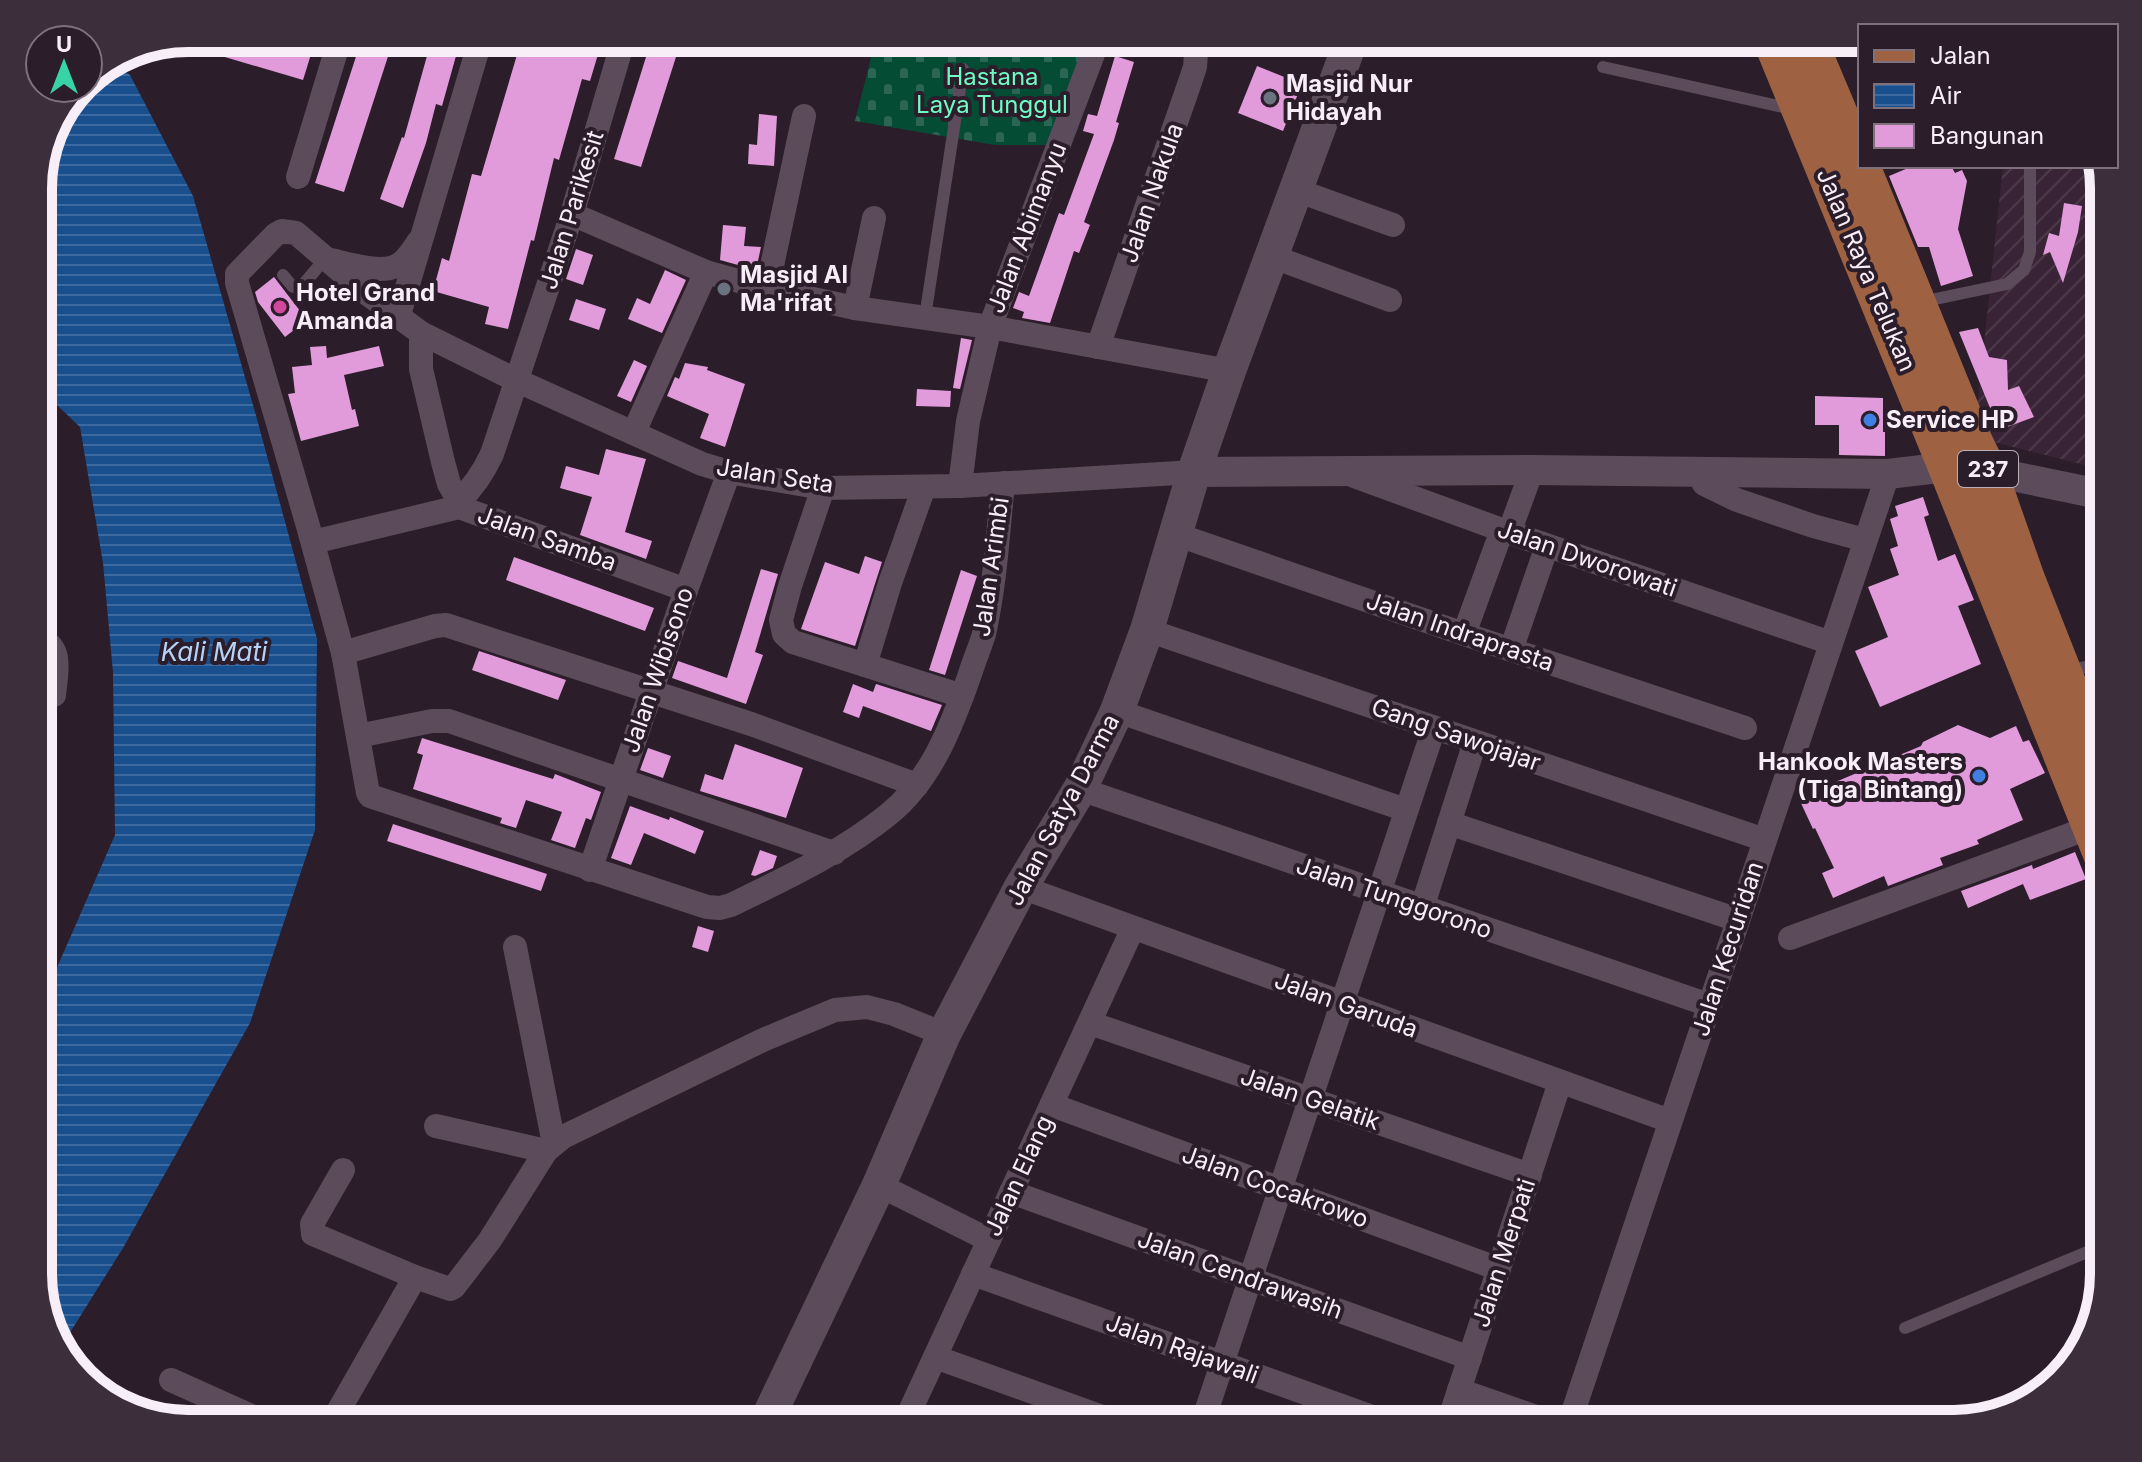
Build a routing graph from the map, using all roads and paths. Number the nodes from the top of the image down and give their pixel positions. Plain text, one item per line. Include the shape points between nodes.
1 (336, 52) edge
2 (477, 52) edge
3 (620, 52) edge
4 (1094, 52) edge
5 (1196, 52) edge
6 (1347, 52) edge
7 (1776, 52) edge
8 (1813, 52) edge
9 (1603, 67) dead end
10 (963, 69) dead end
11 (1799, 111) junction
12 (804, 116) dead end
13 (1858, 160) edge
14 (1861, 168) edge
15 (2030, 168) edge
16 (298, 177) dead end
17 (1296, 190) junction
18 (572, 214) junction
19 (874, 218) dead end
20 (1393, 225) dead end
21 (423, 234) junction
22 (1271, 256) junction
23 (325, 259) junction
24 (706, 272) junction
25 (283, 275) dead end
26 (767, 289) junction
27 (1390, 300) dead end
28 (1918, 303) junction
29 (855, 308) junction
30 (925, 317) junction
31 (398, 318) junction
32 (990, 327) junction
33 (421, 333) junction
34 (1098, 347) junction
35 (1229, 371) junction
36 (518, 381) junction
37 (634, 432) junction
38 (1947, 467) junction
39 (1532, 470) junction
40 (1988, 471) junction
41 (729, 472) junction
42 (1194, 472) junction
43 (1344, 472) junction
44 (1698, 472) junction
45 (1888, 474) junction
46 (1003, 483) junction
47 (960, 486) junction
48 (924, 487) junction
49 (823, 488) junction
50 (2090, 492) edge
51 (459, 504) junction
52 (1506, 531) junction
53 (1175, 534) junction
54 (1865, 540) junction
55 (313, 542) junction
56 (1547, 546) junction
57 (686, 590) junction
58 (1147, 630) junction
59 (1464, 634) junction
60 (1831, 643) junction
61 (52, 646) edge
62 (1511, 650) junction
63 (343, 653) junction
64 (865, 665) junction
65 (2090, 666) edge
66 (2063, 672) junction
67 (651, 691) junction
68 (54, 695) dead end
69 (962, 696) junction
70 (1117, 711) junction
71 (1434, 728) junction
72 (1745, 728) dead end
73 (358, 736) junction
74 (2090, 741) edge
75 (1475, 742) junction
76 (621, 781) junction
77 (917, 785) junction
78 (1080, 789) junction
79 (1406, 810) junction
80 (1449, 823) junction
81 (2090, 825) edge
82 (1765, 840) junction
83 (2090, 845) edge
84 (834, 853) junction
85 (590, 870) junction
86 (1021, 887) junction
87 (1378, 893) junction
88 (1422, 908) junction
89 (1738, 920) junction
90 (1133, 928) junction
91 (1790, 938) dead end
92 (515, 947) dead end
93 (1342, 1004) junction
94 (1709, 1005) junction
95 (1090, 1023) junction
96 (944, 1034) junction
97 (1560, 1082) junction
98 (1310, 1099) junction
99 (1052, 1105) junction
100 (1670, 1121) junction
101 (436, 1126) dead end
102 (550, 1147) junction
103 (343, 1170) dead end
104 (1530, 1175) junction
105 (879, 1185) junction
106 (1280, 1189) junction
107 (1011, 1192) junction
108 (989, 1240) junction
109 (2090, 1251) edge
110 (1499, 1269) junction
111 (973, 1274) junction
112 (415, 1277) junction
113 (1250, 1279) junction
114 (1905, 1328) dead end
115 (935, 1357) junction
116 (1470, 1358) junction
117 (1222, 1363) junction
118 (171, 1380) dead end
119 (1459, 1390) junction
120 (238, 1410) edge
121 (339, 1410) edge
122 (772, 1410) edge
123 (910, 1410) edge
124 (1083, 1410) edge
125 (1207, 1410) edge
126 (1353, 1410) edge
127 (1453, 1410) edge
128 (1516, 1410) edge
129 (1574, 1410) edge

1 - 16 street
2 - 21 street
3 - 18 street, Jalan Parikesit
4 - 32 street, Jalan Abimanyu
5 - 34 street, Jalan Nakula via 1195,67
6 - 17 main road, Jalan Satya Darma
7 - 11 main road, Jalan Raya Telukan / 237
8 - 13 main road, Jalan Raya Telukan / 237
9 - 11 lane
10 - 30 lane
11 - 38 main road, Jalan Raya Telukan / 237
12 - 26 street
14 - 28 main road, Jalan Raya Telukan / 237
15 - 28 lane via 2030,252 2024,270 2007,284
17 - 20 street
17 - 22 main road, Jalan Satya Darma
18 - 24 street
18 - 36 street, Jalan Parikesit
19 - 29 street
21 - 23 street via 395,267 372,269
21 - 31 street
22 - 27 street
22 - 35 main road, Jalan Satya Darma
23 - 25 lane via 301,287 293,287
23 - 31 street, Jalan Seta
23 - 55 street, Jalan Seta via 296,233 282,231 237,274
24 - 26 street
24 - 37 street
26 - 29 street
28 - 40 main road, Jalan Raya Telukan / 237
29 - 30 street
30 - 32 street
31 - 33 street, Jalan Seta
32 - 34 street
32 - 47 street, Jalan Abimanyu via 968,421
33 - 36 street, Jalan Seta
33 - 51 street via 421,369 449,484
34 - 35 street
35 - 42 main road, Jalan Satya Darma
36 - 37 street, Jalan Seta
36 - 51 street, Jalan Parikesit via 484,472
37 - 41 street, Jalan Seta
38 - 40 street
38 - 45 street
38 - 81 main road, Jalan Raya Telukan / 237
39 - 43 street
39 - 44 street
39 - 52 street
40 - 50 street
40 - 66 main road, Jalan Raya Telukan / 237
41 - 49 street, Jalan Seta
41 - 57 street, Jalan Wibisono
42 - 43 street
42 - 46 street, Jalan Seta
42 - 53 main road, Jalan Satya Darma
43 - 52 street, Jalan Dworowati
44 - 45 street
44 - 54 street via 1704,484 1737,500
45 - 54 street, Jalan Kecuridan
46 - 47 street, Jalan Seta
46 - 69 street, Jalan Arimbi via 983,635
47 - 48 street, Jalan Seta
48 - 49 street, Jalan Seta
48 - 64 street
49 - 64 street via 790,586 781,620 784,634 793,642
51 - 55 street, Jalan Samba
51 - 57 street, Jalan Samba
52 - 56 street, Jalan Dworowati
52 - 59 street
53 - 58 main road, Jalan Satya Darma
53 - 59 street, Jalan Indraprasta
54 - 60 street, Jalan Kecuridan
55 - 63 street
56 - 60 street, Jalan Dworowati
56 - 62 street
57 - 67 street, Jalan Wibisono
58 - 70 main road, Jalan Satya Darma
58 - 71 street, Gang Sawojajar
59 - 62 street, Jalan Indraprasta
60 - 82 street, Jalan Kecuridan
61 - 68 street via 57,658
62 - 72 street, Jalan Indraprasta
63 - 67 street via 446,625
63 - 73 street
64 - 69 street
65 - 66 lane
66 - 74 main road, Jalan Raya Telukan / 237
67 - 76 street, Jalan Wibisono
67 - 77 street
69 - 77 street, Jalan Arimbi
70 - 78 main road, Jalan Satya Darma
70 - 79 street
71 - 75 street, Gang Sawojajar
71 - 79 street
73 - 76 street via 440,720
73 - 85 street, Jalan Arimbi via 370,796
75 - 80 street
75 - 82 street, Gang Sawojajar
76 - 84 street
76 - 85 street, Jalan Wibisono
77 - 84 street, Jalan Arimbi via 891,813
78 - 86 main road, Jalan Satya Darma
78 - 87 street, Jalan Tunggorono
79 - 87 street
80 - 88 street
80 - 89 street
82 - 89 street, Jalan Kecuridan
83 - 91 street
84 - 85 street, Jalan Arimbi via 720,908
86 - 90 street, Jalan Garuda
86 - 96 main road, Jalan Satya Darma
87 - 88 street, Jalan Tunggorono
87 - 93 street
88 - 94 street, Jalan Tunggorono
89 - 94 street, Jalan Kecuridan
90 - 93 street, Jalan Garuda
90 - 95 street, Jalan Elang
92 - 102 street
93 - 97 street, Jalan Garuda
93 - 98 street
94 - 100 street, Jalan Kecuridan
95 - 98 street, Jalan Gelatik
95 - 99 street, Jalan Elang
96 - 102 street via 867,1007 835,1010 576,1129
96 - 105 main road, Jalan Satya Darma
97 - 100 street, Jalan Garuda
97 - 104 street, Jalan Merpati
98 - 104 street, Jalan Gelatik
98 - 106 street
99 - 106 street, Jalan Cocakrowo
99 - 107 street, Jalan Elang
100 - 129 street, Jalan Kecuridan
101 - 102 street
102 - 112 street via 454,1287
103 - 112 street via 312,1224 313,1234
104 - 110 street, Jalan Merpati
105 - 108 street
105 - 122 main road, Jalan Satya Darma
106 - 110 street, Jalan Cocakrowo
106 - 113 street
107 - 108 street, Jalan Elang
107 - 113 street, Jalan Cendrawasih
108 - 111 street, Jalan Elang
109 - 114 lane
110 - 116 street, Jalan Merpati
111 - 115 street, Jalan Elang
111 - 117 street, Jalan Rajawali
112 - 121 street
113 - 116 street, Jalan Cendrawasih
113 - 117 street
115 - 123 street, Jalan Elang
115 - 124 street
116 - 119 street, Jalan Merpati
117 - 125 street
117 - 126 street, Jalan Rajawali
118 - 120 street
119 - 127 street, Jalan Merpati
119 - 128 street

